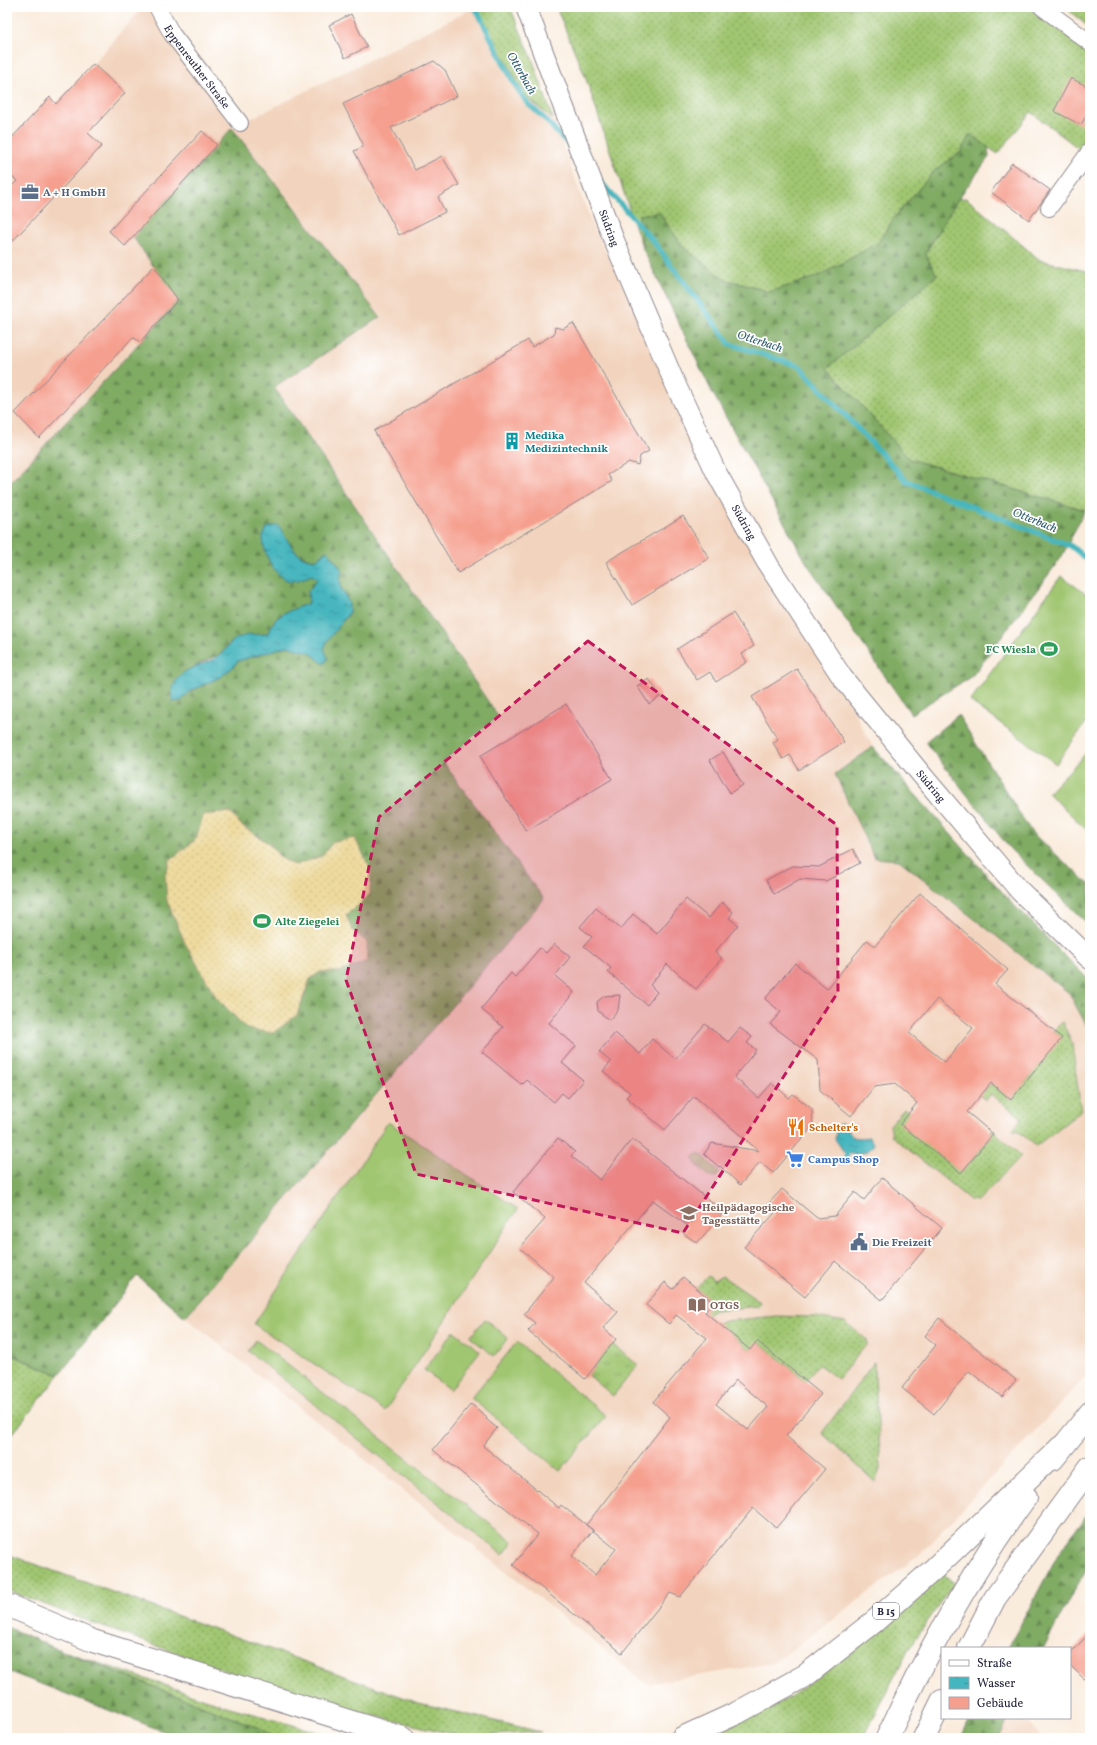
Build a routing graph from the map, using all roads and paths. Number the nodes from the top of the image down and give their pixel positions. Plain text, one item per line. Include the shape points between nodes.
1 (157, 7) edge
2 (526, 7) edge
3 (1043, 7) edge
4 (1090, 43) edge
5 (240, 123) dead end
6 (1090, 151) edge
7 (1049, 208) dead end
8 (1090, 959) edge
9 (1090, 1413) edge
10 (1062, 1447) junction
11 (1090, 1467) edge
12 (7, 1605) edge
13 (970, 1647) edge
14 (941, 1703) edge
15 (403, 1738) edge
16 (682, 1738) edge
17 (887, 1738) edge
18 (924, 1738) edge

1 - 5 street, Eppenreuther Straße via 172,34
2 - 8 street, Südring via 613,238 673,378 716,472 769,566 842,677 921,774 1020,891
3 - 4 street
6 - 7 street
9 - 10 main road, B 15
10 - 16 main road, B 15 via 935,1568 875,1621 806,1675 737,1713
10 - 17 main road, B 15 via 1010,1518 970,1580 934,1643
11 - 13 main road via 995,1598
12 - 15 main road via 93,1641
14 - 18 main road

